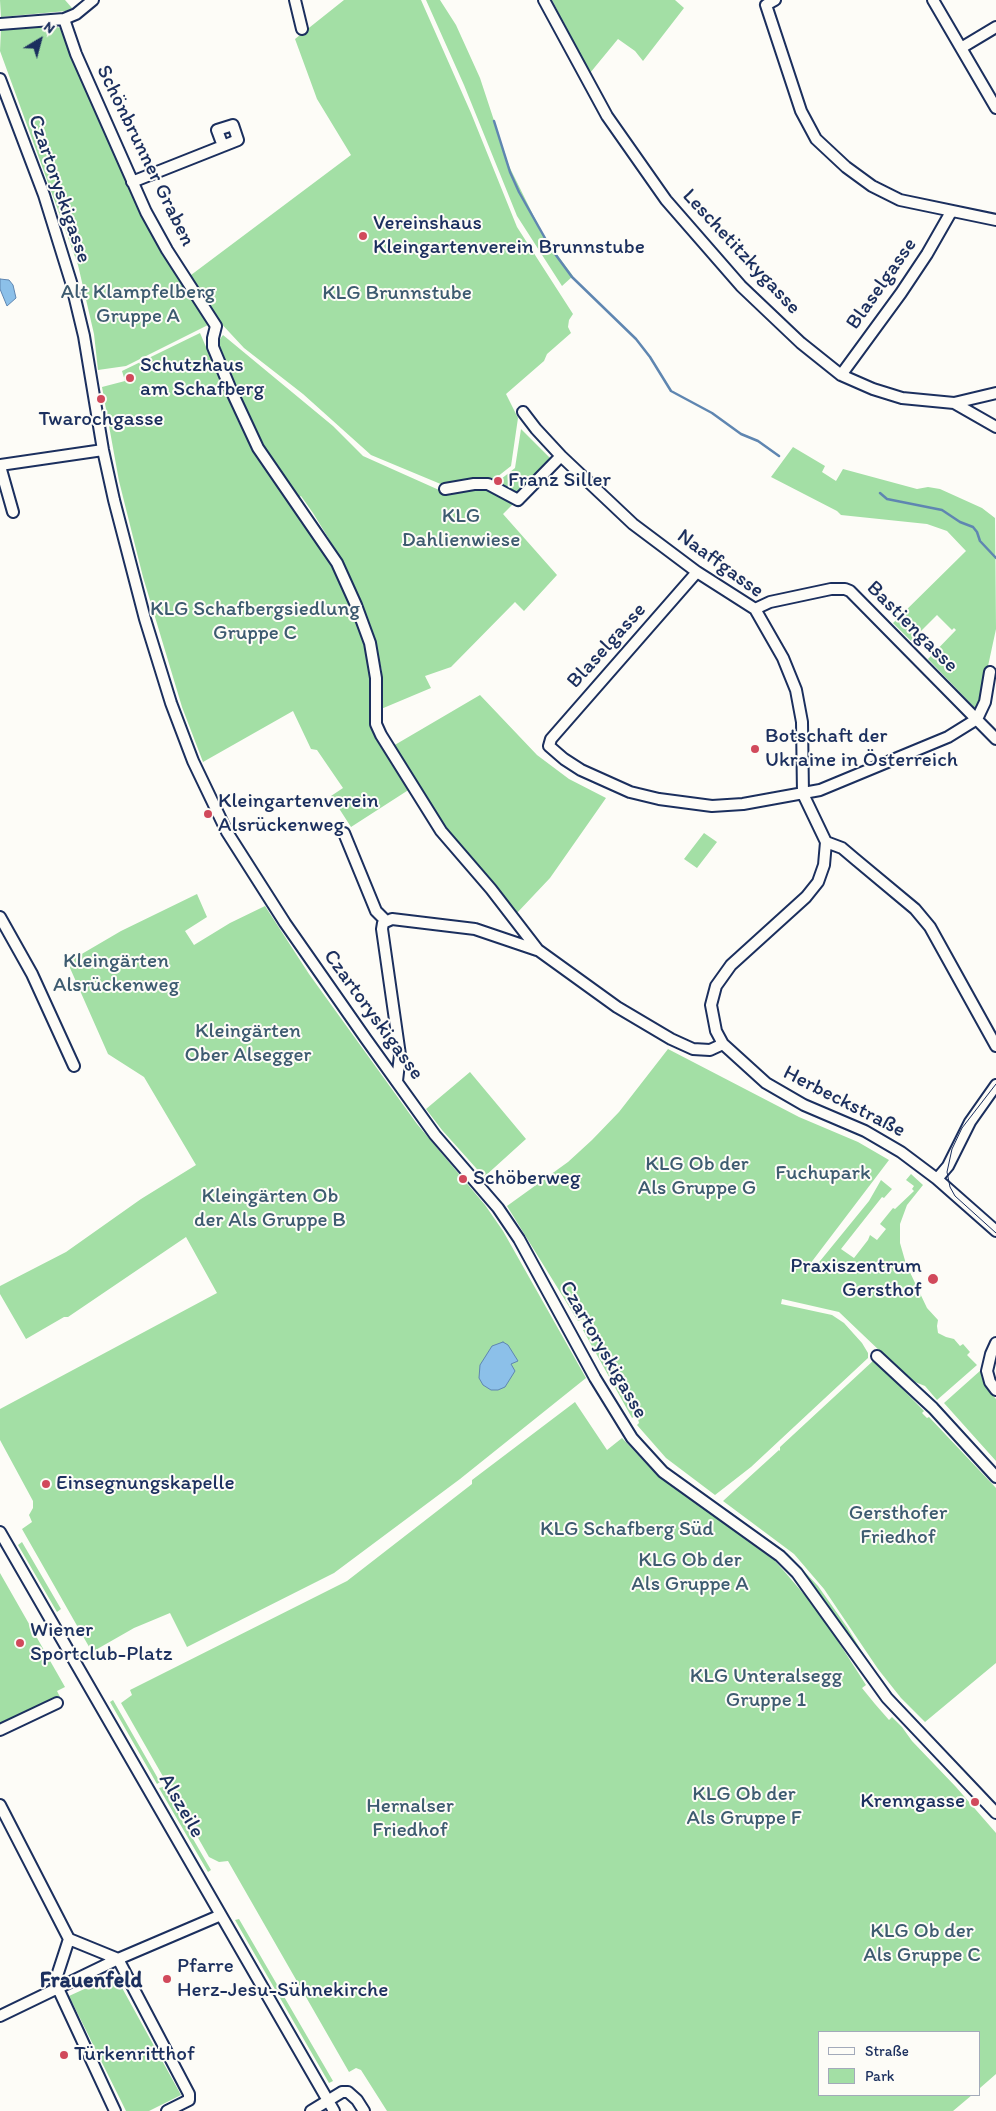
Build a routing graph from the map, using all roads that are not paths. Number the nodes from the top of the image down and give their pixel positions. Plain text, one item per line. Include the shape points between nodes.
1 (93, 0) edge
2 (295, 0) edge
3 (544, 0) edge
4 (933, 0) edge
5 (771, 2) edge
6 (64, 19) junction
7 (0, 24) edge
8 (996, 27) edge
9 (302, 29) dead end
10 (961, 48) junction
11 (0, 79) edge
12 (996, 108) edge
13 (223, 146) dead end
14 (132, 182) junction
15 (951, 212) junction
16 (996, 220) edge
17 (841, 374) junction
18 (996, 393) edge
19 (954, 403) junction
20 (524, 412) dead end
21 (996, 427) edge
22 (103, 450) junction
23 (561, 456) junction
24 (0, 465) edge
25 (445, 489) dead end
26 (13, 512) dead end
27 (697, 572) junction
28 (755, 609) junction
29 (990, 672) dead end
30 (977, 719) junction
31 (996, 738) edge
32 (804, 794) junction
33 (344, 833) dead end
34 (826, 842) junction
35 (0, 917) edge
36 (386, 921) junction
37 (538, 950) junction
38 (723, 1044) junction
39 (996, 1046) edge
40 (74, 1066) dead end
41 (398, 1081) junction
42 (996, 1085) edge
43 (937, 1179) junction
44 (996, 1230) edge
45 (996, 1343) edge
46 (877, 1356) dead end
47 (993, 1356) edge
48 (996, 1390) edge
49 (996, 1477) edge
50 (0, 1532) edge
51 (57, 1704) dead end
52 (0, 1730) edge
53 (0, 1805) edge
54 (996, 1813) edge
55 (221, 1915) junction
56 (69, 1940) junction
57 (118, 1959) junction
58 (57, 1990) junction
59 (0, 2016) edge
60 (328, 2100) junction
61 (115, 2111) edge
62 (167, 2111) edge
63 (311, 2111) edge
64 (334, 2111) edge
65 (364, 2111) edge

1 - 6 street
2 - 9 street
3 - 17 street, Leschetitzkygasse via 607,116 666,200 742,286 801,343
4 - 10 street
5 - 15 street via 800,111 816,139 872,186 900,200
6 - 7 street
6 - 14 street, Schönbrunner Graben
8 - 10 street
10 - 12 street
11 - 22 street, Czartoryskigasse via 56,228 71,282 84,336
13 - 14 street
14 - 37 street, Schönbrunner Graben via 167,250 216,326 213,347 258,448 337,563 356,605 376,678 376,724 381,735 441,831
15 - 16 street
15 - 17 street, Blaselgasse via 928,254
17 - 19 street, Leschetitzkygasse via 902,398
18 - 19 street
19 - 21 street, Leschetitzkygasse
20 - 23 street, Naaffgasse
22 - 24 street
22 - 41 street, Czartoryskigasse via 145,619 171,703 201,780 249,868
23 - 25 street via 518,500 488,484
23 - 27 street, Naaffgasse via 633,524
24 - 26 street
27 - 28 street, Naaffgasse
27 - 32 street, Blaselgasse via 556,731 549,746 564,759 604,781 659,800 712,806
28 - 30 street, Bastiengasse via 792,596 838,588 850,591
28 - 32 street, Naaffgasse via 783,658 796,690 802,722
29 - 30 street via 985,702
30 - 31 street, Bastiengasse
30 - 32 street via 948,737
32 - 34 street, Naaffgasse
33 - 36 street via 376,911
34 - 38 street via 824,865 818,882 806,897 731,965 716,986 711,1005 716,1031
34 - 39 street via 842,848 920,915 930,927
35 - 40 street via 32,974
36 - 37 street via 392,919 475,929
36 - 41 street via 382,929 400,1055
37 - 38 street, Schönbrunner Graben via 617,1007 671,1039 693,1049 710,1050
38 - 43 street, Herbeckstraße via 766,1083 804,1105 891,1145
41 - 54 street, Czartoryskigasse via 435,1135 498,1208 519,1239 595,1378 632,1438 663,1472 774,1551 791,1567 887,1698
42 - 43 street via 966,1127 948,1166
43 - 44 street, Herbeckstraße
45 - 47 street
46 - 49 street via 933,1408
47 - 48 street via 988,1378
50 - 55 street, Alszeile
51 - 52 street
53 - 56 street
55 - 57 street
55 - 60 street, Alszeile
56 - 57 street
56 - 58 street via 55,1977
57 - 58 street
57 - 62 street via 189,2094 189,2100
58 - 59 street
58 - 61 street
60 - 63 street
60 - 64 street, Alszeile
60 - 65 street via 348,2092

